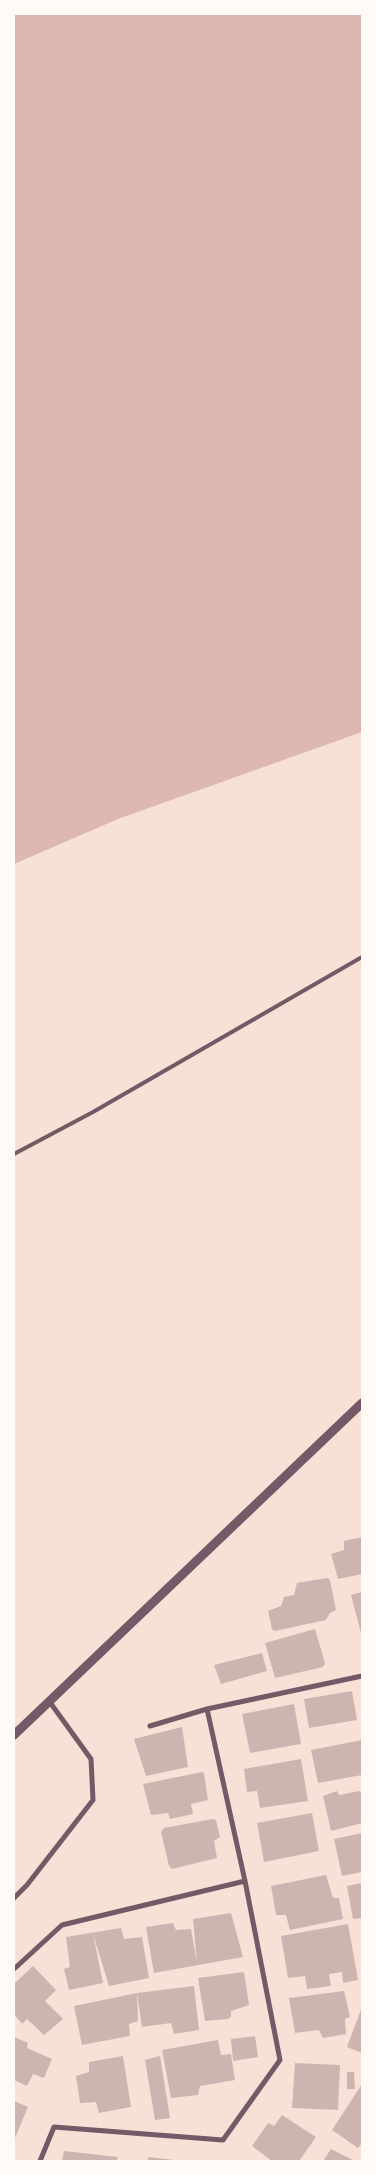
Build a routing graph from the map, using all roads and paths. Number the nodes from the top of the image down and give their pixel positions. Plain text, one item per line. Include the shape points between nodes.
1 (362, 957) edge
2 (14, 1154) edge
3 (362, 1403) edge
4 (362, 1676) edge
5 (49, 1701) junction
6 (207, 1709) junction
7 (150, 1726) dead end
8 (14, 1735) edge
9 (246, 1882) junction
10 (14, 1898) edge
11 (14, 1969) edge
12 (40, 2161) edge

1 - 2 lane
3 - 5 street
4 - 6 street
5 - 8 street
5 - 10 street via 91,1759 94,1800
6 - 7 street
6 - 9 street
9 - 11 street via 62,1924
9 - 12 street via 280,2060 223,2140 54,2127

